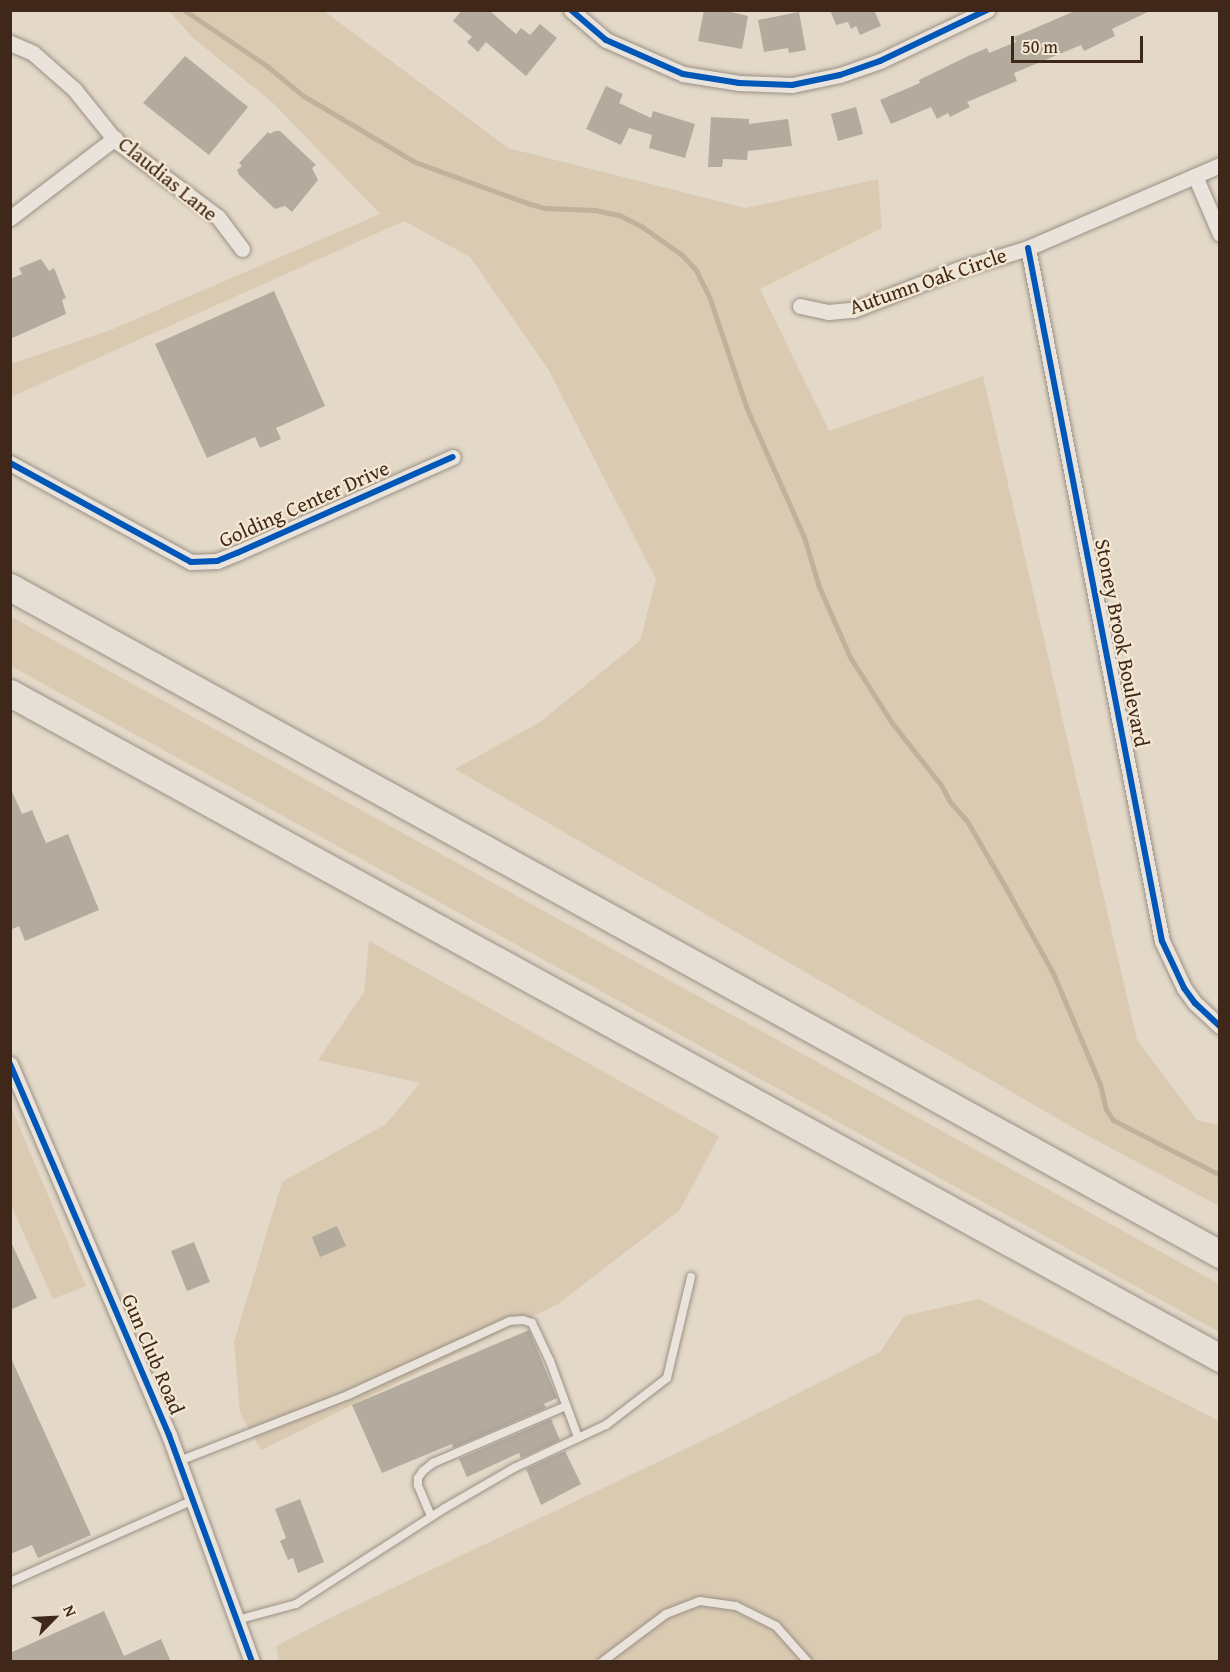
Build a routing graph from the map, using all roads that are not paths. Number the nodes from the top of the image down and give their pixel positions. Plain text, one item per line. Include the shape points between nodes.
1 (572, 10) edge
2 (987, 10) edge
3 (10, 43) edge
4 (115, 138) junction
5 (1220, 165) edge
6 (1195, 176) junction
7 (10, 218) edge
8 (1220, 234) edge
9 (1028, 248) junction
10 (242, 249) dead end
11 (800, 306) dead end
12 (453, 457) dead end
13 (10, 463) edge
14 (10, 587) edge
15 (10, 693) edge
16 (1220, 1026) edge
17 (10, 1064) edge
18 (1220, 1254) edge
19 (691, 1277) dead end
20 (1220, 1358) edge
21 (566, 1406) junction
22 (578, 1437) junction
23 (179, 1461) junction
24 (193, 1500) junction
25 (430, 1516) junction
26 (10, 1582) edge
27 (237, 1620) junction
28 (252, 1662) edge
29 (602, 1662) edge
30 (808, 1662) edge

1 - 2 street via 606,40 682,74 739,83 792,85 880,61
3 - 4 street, Claudias Lane via 33,53 74,89
4 - 7 street
4 - 10 street, Claudias Lane via 218,217
5 - 6 street, Autumn Oak Circle
6 - 8 street
6 - 9 street, Autumn Oak Circle
9 - 11 street, Autumn Oak Circle via 956,270 852,310 828,312
9 - 16 street, Stoney Brook Boulevard via 1162,941 1184,988
12 - 13 street, Golding Center Drive via 237,553 217,561 191,562
14 - 18 highway
15 - 20 highway
17 - 23 street, Gun Club Road
19 - 22 lane via 667,1378 606,1425
21 - 22 lane
21 - 23 lane via 532,1323 510,1321 348,1395
21 - 25 lane via 433,1463 423,1471 418,1485
22 - 25 lane
23 - 24 street, Gun Club Road
24 - 26 lane
24 - 27 street, Gun Club Road
25 - 27 lane via 296,1604
27 - 28 street, Gun Club Road
29 - 30 lane via 666,1614 700,1601 736,1606 776,1626

